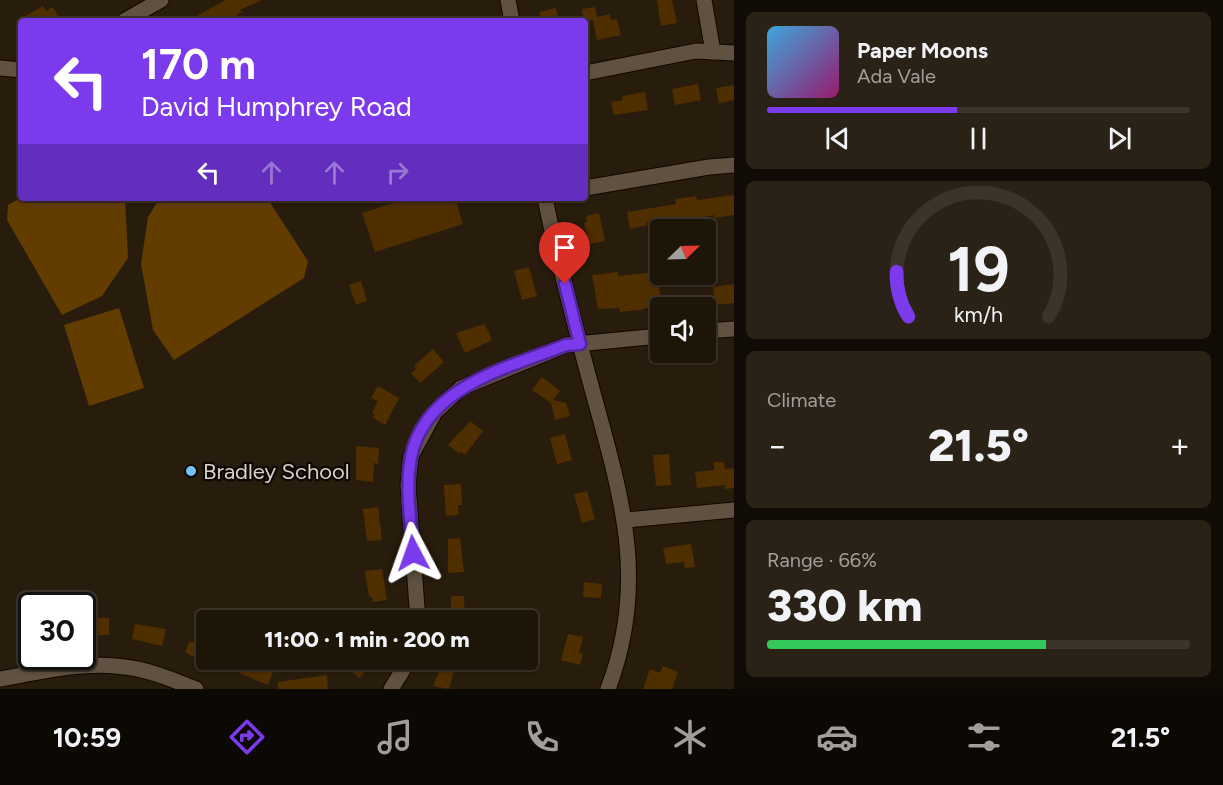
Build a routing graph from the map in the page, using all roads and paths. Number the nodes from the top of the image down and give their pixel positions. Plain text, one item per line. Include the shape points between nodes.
1 (508, 0) edge
2 (704, 0) edge
3 (154, 2) edge
4 (129, 18) edge
5 (511, 18) edge
6 (713, 52) junction
7 (734, 52) edge
8 (0, 68) edge
9 (18, 70) edge
10 (588, 72) edge
11 (734, 165) edge
12 (588, 188) edge
13 (545, 201) edge
14 (734, 329) edge
15 (716, 331) edge
16 (650, 337) edge
17 (580, 344) junction
18 (734, 510) edge
19 (626, 520) junction
20 (417, 610) edge
21 (403, 670) edge
22 (0, 678) edge
23 (196, 689) edge
24 (391, 689) edge
25 (608, 689) edge

1 - 5 street
2 - 6 street
3 - 4 street
6 - 7 street
6 - 10 street via 696,51
8 - 9 street
11 - 12 street
13 - 17 street
14 - 15 street
16 - 17 street
17 - 19 street
17 - 20 street via 566,345 461,388 424,428 411,456 408,485
18 - 19 street
19 - 25 street via 629,581 624,631
21 - 24 street
22 - 23 street via 113,665 153,673

